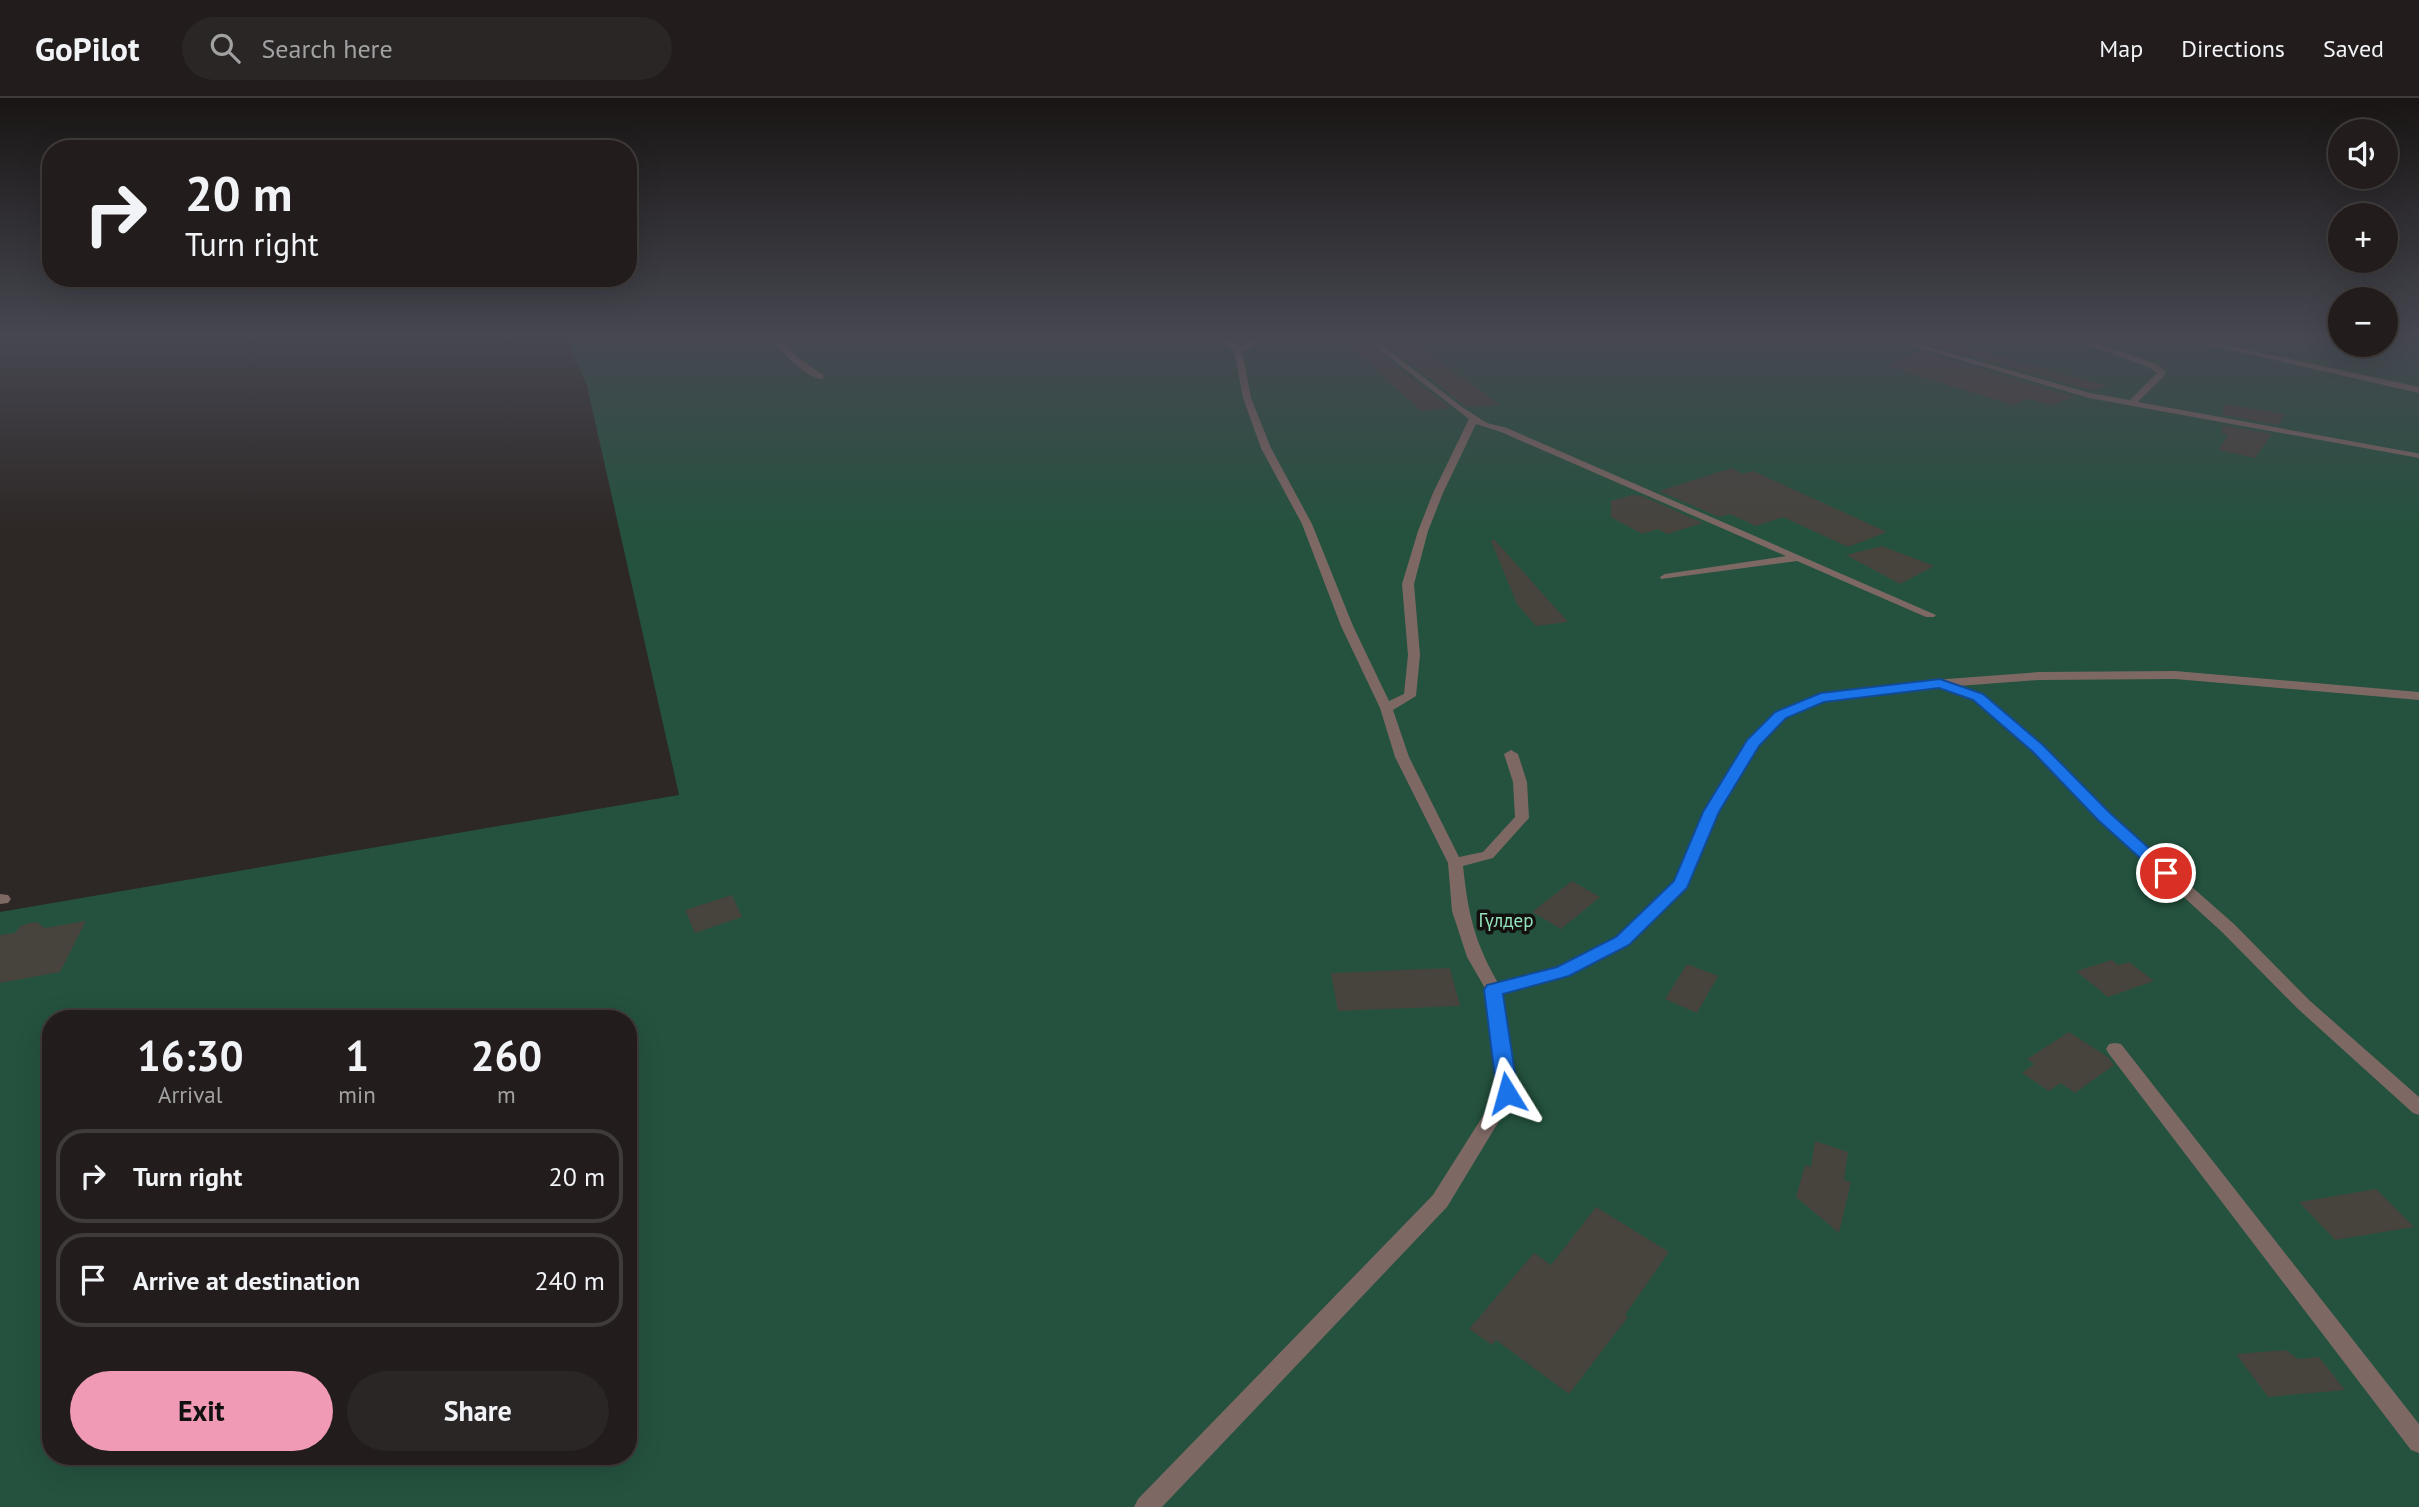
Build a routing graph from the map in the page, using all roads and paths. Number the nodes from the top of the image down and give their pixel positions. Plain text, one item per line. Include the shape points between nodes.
1 (1248, 401) edge
2 (1448, 401) edge
3 (2120, 401) edge
4 (2134, 401) edge
5 (2132, 403) junction
6 (1474, 419) junction
7 (2416, 456) dead end
8 (1798, 558) junction
9 (1665, 577) dead end
10 (1930, 615) dead end
11 (1940, 683) junction
12 (2419, 696) edge
13 (1387, 708) junction
14 (1511, 754) dead end
15 (1455, 863) junction
16 (1493, 990) junction
17 (2115, 1049) dead end
18 (2419, 1108) edge
19 (2419, 1442) edge
20 (1146, 1507) edge

1 - 13 street
2 - 6 street
3 - 5 street
4 - 5 street
5 - 7 street
6 - 8 street
6 - 13 street via 1438,493 1408,584 1415,655 1410,696
8 - 9 street
8 - 10 street
11 - 12 street via 2039,676 2175,675
11 - 16 street via 1821,698 1781,715 1753,743 1711,812 1681,884 1623,941 1562,972
11 - 18 street via 1978,697 2038,748 2104,817
13 - 15 street via 1402,757
14 - 15 street via 1520,782 1522,818 1488,855
15 - 16 street via 1460,911 1475,957
16 - 20 street via 1507,1093 1440,1201
17 - 19 street

